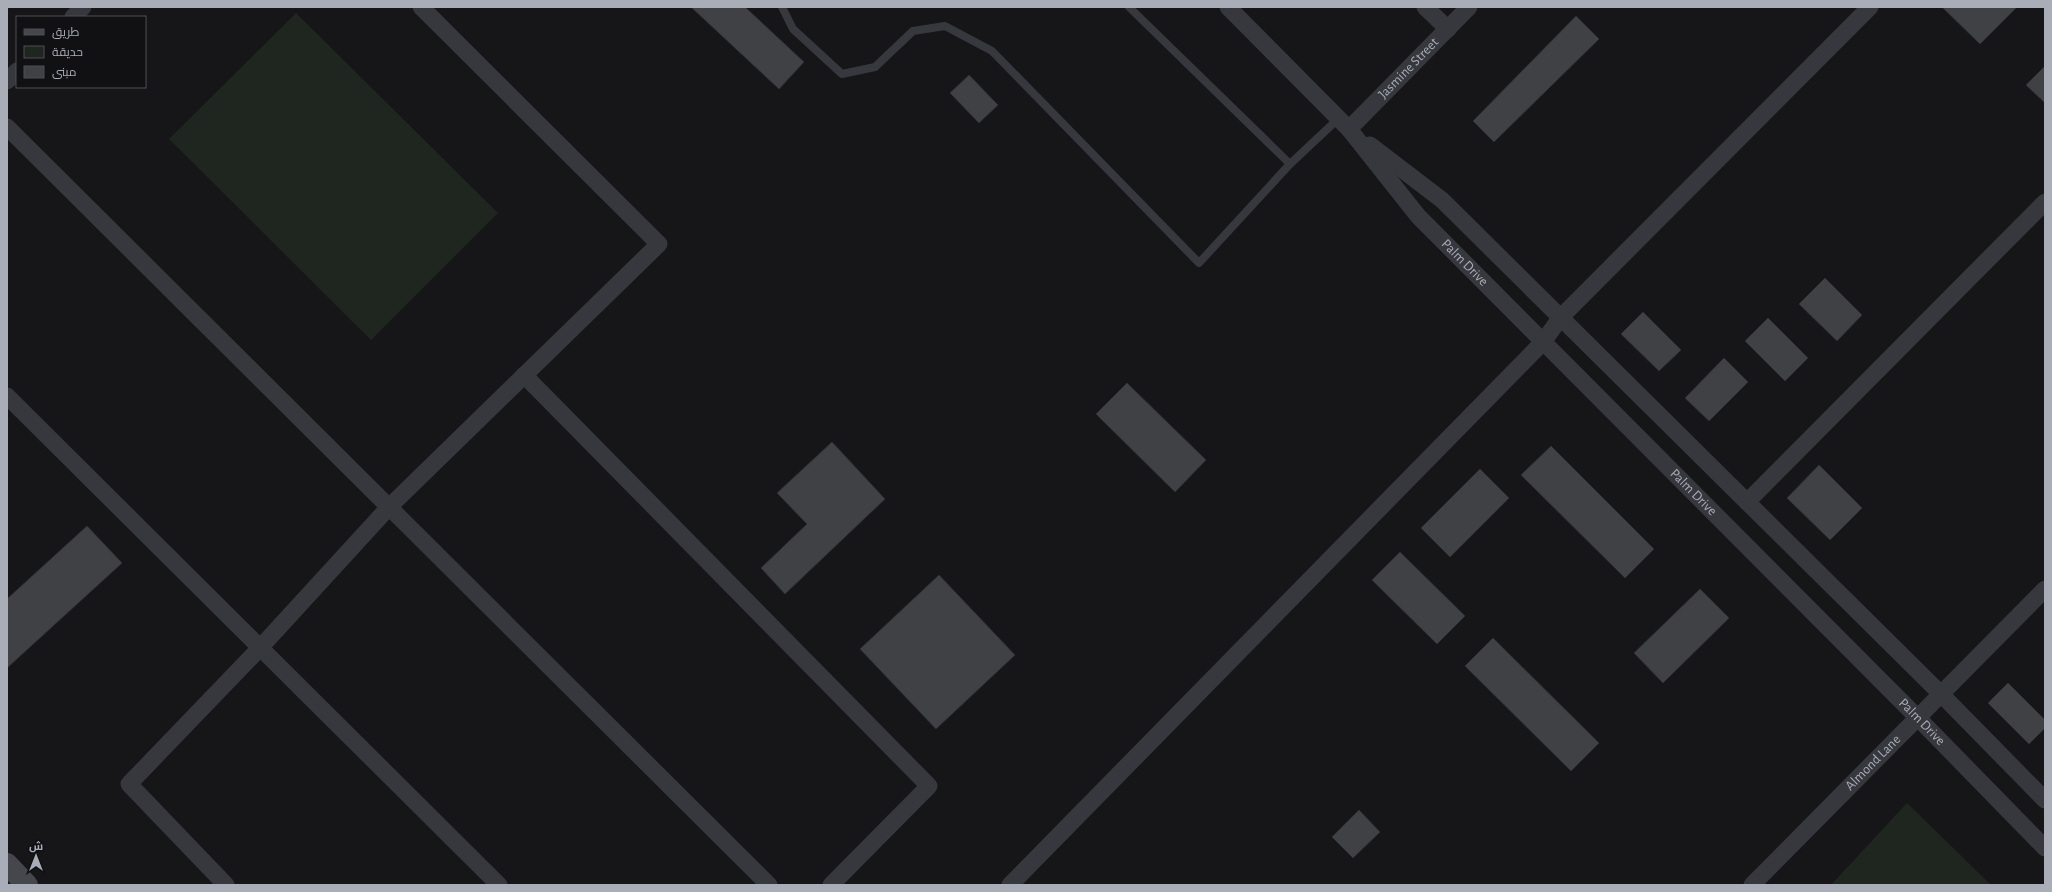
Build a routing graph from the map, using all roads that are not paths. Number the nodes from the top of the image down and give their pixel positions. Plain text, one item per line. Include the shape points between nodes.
1 (83, 7) edge
2 (420, 7) edge
3 (782, 7) edge
4 (1129, 7) edge
5 (1228, 7) edge
6 (1425, 7) edge
7 (1469, 7) edge
8 (1870, 7) edge
9 (74, 16) edge
10 (1448, 29) junction
11 (16, 73) edge
12 (7, 81) edge
13 (1343, 124) junction
14 (7, 127) edge
15 (1290, 164) junction
16 (2045, 202) edge
17 (1561, 317) junction
18 (1543, 342) junction
19 (524, 375) junction
20 (7, 396) edge
21 (1747, 502) junction
22 (389, 507) junction
23 (2045, 589) edge
24 (259, 649) junction
25 (1940, 694) junction
26 (1918, 718) junction
27 (2045, 800) edge
28 (2045, 848) edge
29 (7, 864) edge
30 (27, 885) edge
31 (226, 885) edge
32 (499, 885) edge
33 (769, 885) edge
34 (831, 885) edge
35 (1010, 885) edge
36 (1752, 885) edge

1 - 9 street
2 - 19 street via 659,244
3 - 15 lane via 793,30 842,74 875,67 913,31 945,26 992,51 1199,263
4 - 15 lane
5 - 13 street, Palm Drive
6 - 10 street
7 - 10 street, Jasmine Street
8 - 17 street
10 - 13 street, Jasmine Street
11 - 12 street
13 - 15 lane
13 - 17 street, Palm Drive via 1442,200
13 - 18 street, Palm Drive via 1418,216
14 - 22 street
16 - 21 street
17 - 18 street
17 - 21 street, Palm Drive
18 - 26 street, Palm Drive
18 - 35 street
19 - 22 street
19 - 34 street via 929,786
20 - 24 street
21 - 25 street, Palm Drive
22 - 24 street
22 - 33 street
23 - 25 street, Almond Lane
24 - 31 street via 129,784
24 - 32 street
25 - 26 street, Almond Lane
25 - 27 street, Palm Drive
26 - 28 street, Palm Drive
26 - 36 street, Almond Lane
29 - 30 main road

